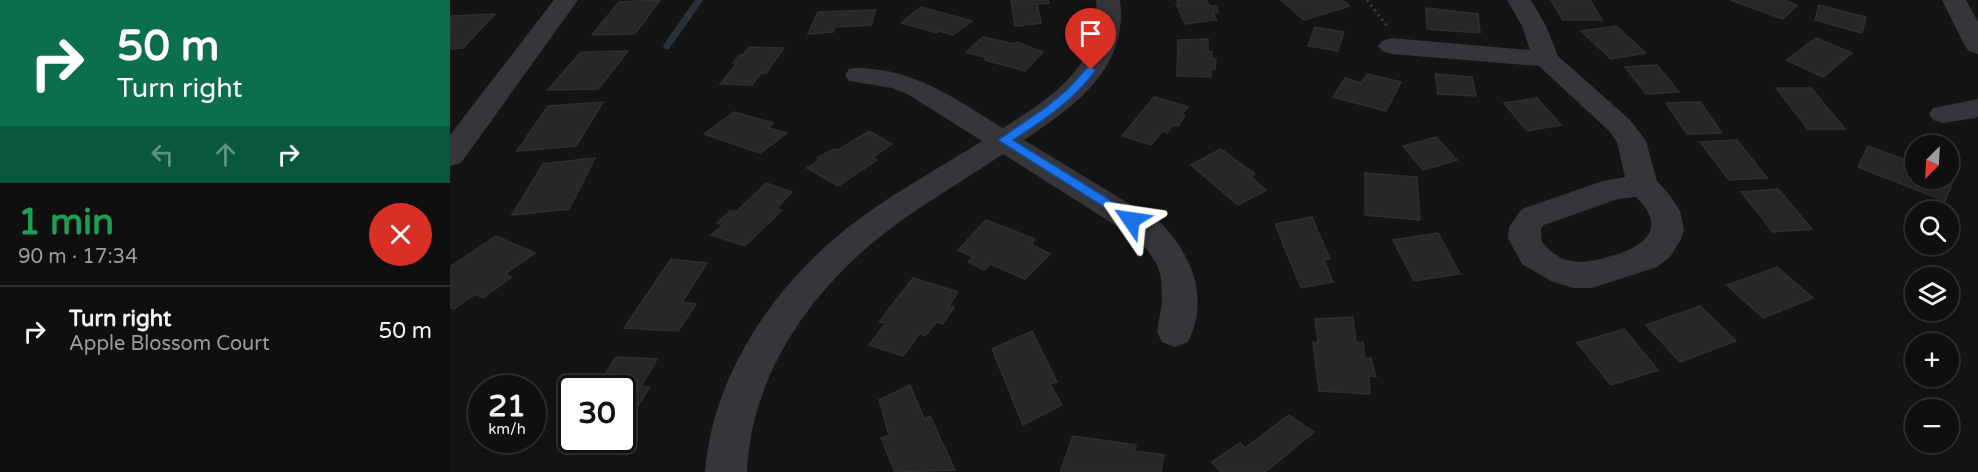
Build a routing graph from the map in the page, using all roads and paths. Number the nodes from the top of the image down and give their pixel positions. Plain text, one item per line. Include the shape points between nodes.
1 (566, 0) edge
2 (1108, 0) edge
3 (1519, 0) edge
4 (1954, 0) edge
5 (1391, 46) dead end
6 (1978, 46) edge
7 (1546, 59) junction
8 (858, 75) dead end
9 (1978, 108) edge
10 (1943, 114) dead end
11 (1004, 140) junction
12 (450, 156) edge
13 (1643, 185) dead end
14 (1175, 332) dead end
15 (726, 472) edge

1 - 12 street
2 - 11 street via 1110,31 1091,70 1049,111
3 - 7 street
4 - 6 street
5 - 7 street
7 - 13 street via 1619,124 1631,141
8 - 11 street via 919,88
9 - 10 street
11 - 14 street via 1161,242 1181,283
11 - 15 street via 870,227 804,288 753,368 735,415

